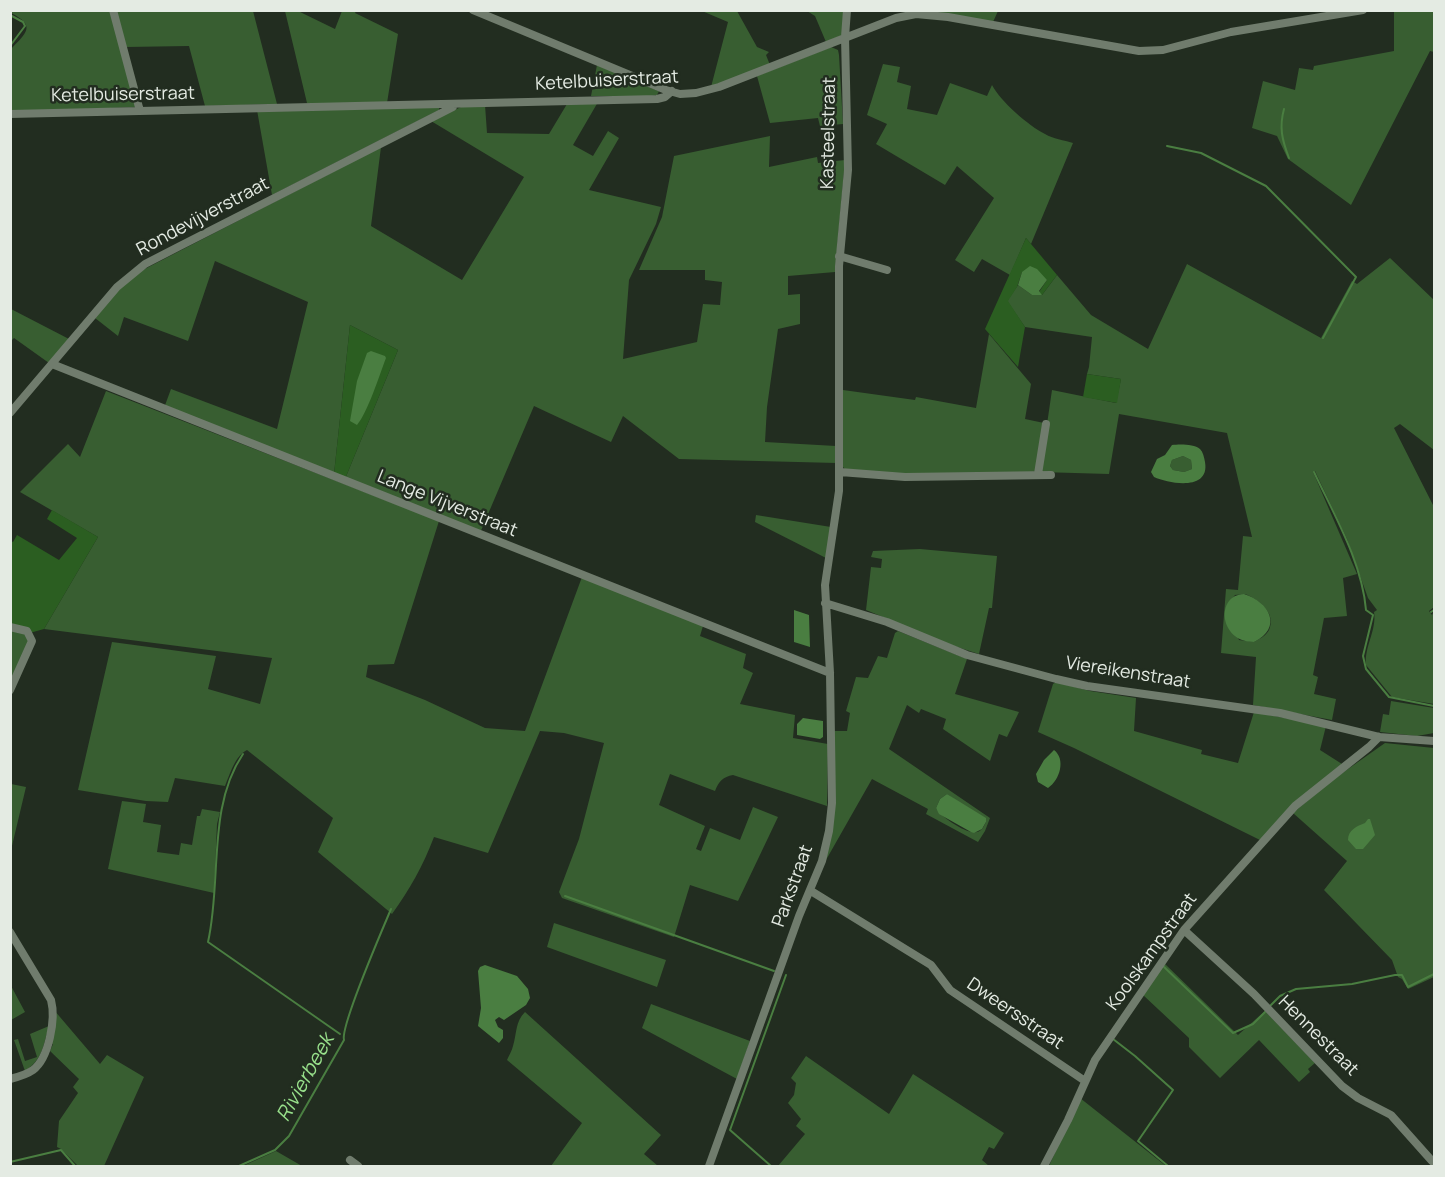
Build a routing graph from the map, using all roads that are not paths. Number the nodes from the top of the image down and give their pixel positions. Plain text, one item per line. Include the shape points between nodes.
1 (113, 10) edge
2 (473, 10) edge
3 (847, 10) edge
4 (1364, 10) edge
5 (917, 12) edge
6 (845, 37) junction
7 (672, 92) junction
8 (453, 104) junction
9 (140, 111) junction
10 (10, 114) edge
11 (840, 256) junction
12 (887, 270) dead end
13 (52, 364) junction
14 (10, 413) edge
15 (1046, 424) dead end
16 (840, 472) junction
17 (1038, 474) junction
18 (1051, 475) dead end
19 (825, 603) junction
20 (10, 627) edge
21 (830, 673) junction
22 (10, 690) edge
23 (1379, 737) junction
24 (1434, 741) edge
25 (811, 891) junction
26 (1184, 930) junction
27 (10, 932) edge
28 (10, 1079) edge
29 (1085, 1081) junction
30 (350, 1160) dead end
31 (1431, 1162) edge
32 (358, 1167) edge
33 (709, 1167) edge
34 (1044, 1167) edge

1 - 9 street
2 - 7 street
3 - 6 street, Kasteelstraat
4 - 5 street, Ketelbuiserstraat via 1286,21 1163,50 1139,51
5 - 6 street, Ketelbuiserstraat
6 - 7 street, Ketelbuiserstraat via 719,87 696,93
6 - 11 street, Kasteelstraat via 848,170
7 - 8 street, Ketelbuiserstraat via 657,99
8 - 9 street, Ketelbuiserstraat
8 - 13 street, Rondevijverstraat via 145,264 117,287
9 - 10 street, Ketelbuiserstraat
11 - 12 street
11 - 16 street, Kasteelstraat
13 - 14 street, Rondevijverstraat
13 - 21 street, Lange Vijverstraat
15 - 17 street
16 - 17 street via 917,477
16 - 19 street, Kasteelstraat
17 - 18 street
19 - 21 street, Parkstraat
19 - 23 street, Viereikenstraat via 887,622 967,655 1056,680 1280,713
20 - 22 street via 27,631 32,641
21 - 25 street, Parkstraat via 832,803 824,851
23 - 24 street, Viereikenstraat
23 - 26 street, Koolskampstraat via 1295,806
25 - 29 street, Dweersstraat via 931,965 950,990
25 - 33 street, Parkstraat
26 - 29 street, Koolskampstraat via 1095,1060
26 - 31 street, Hennestraat via 1254,994 1342,1086 1391,1115
27 - 28 street via 53,1008 40,1064
29 - 34 street, Koolskampstraat
30 - 32 street

